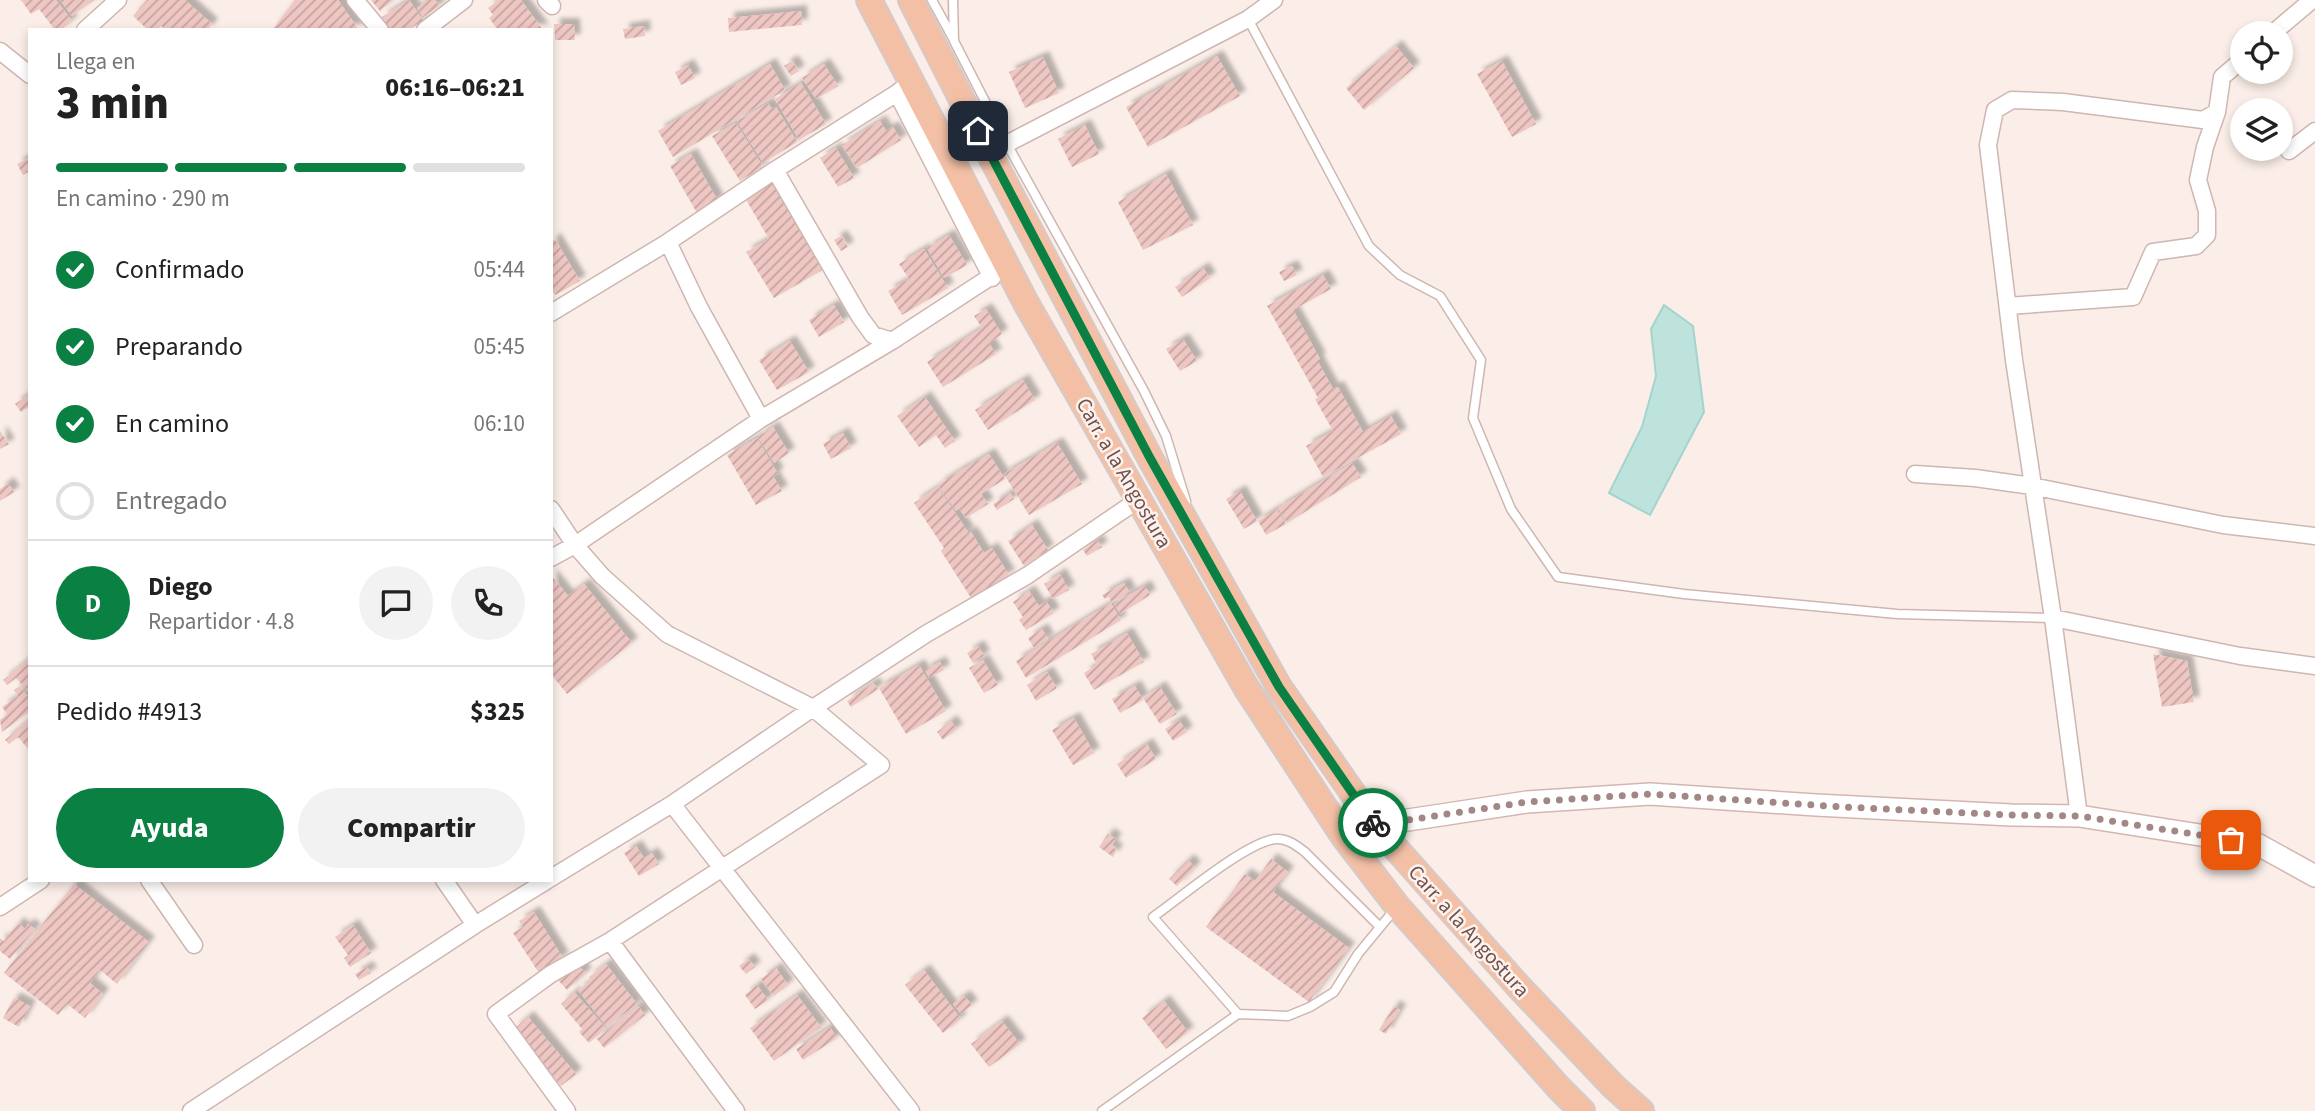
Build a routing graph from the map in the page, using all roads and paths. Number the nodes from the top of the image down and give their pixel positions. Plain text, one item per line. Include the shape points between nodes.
1 (118, 0) edge
2 (355, 0) edge
3 (464, 0) edge
4 (869, 0) edge
5 (911, 0) edge
6 (932, 0) edge
7 (953, 0) edge
8 (1274, 0) edge
9 (2312, 0) edge
10 (1248, 19) junction
11 (2287, 21) edge
12 (87, 28) edge
13 (378, 28) edge
14 (428, 28) edge
15 (954, 41) junction
16 (0, 51) edge
17 (27, 69) edge
18 (2230, 70) edge
19 (904, 88) junction
20 (2217, 112) junction
21 (2315, 131) edge
22 (2293, 147) edge
23 (998, 148) junction
24 (775, 170) junction
25 (668, 242) junction
26 (1000, 272) junction
27 (2008, 306) junction
28 (553, 312) edge
29 (892, 341) junction
30 (761, 419) junction
31 (1915, 474) dead end
32 (2032, 486) junction
33 (1138, 500) junction
34 (553, 512) edge
35 (2315, 536) edge
36 (575, 545) junction
37 (553, 557) edge
38 (2053, 618) junction
39 (2315, 666) edge
40 (813, 708) junction
41 (673, 804) junction
42 (2079, 816) junction
43 (1375, 825) junction
44 (723, 868) junction
45 (2315, 876) edge
46 (553, 877) edge
47 (38, 882) edge
48 (150, 882) edge
49 (445, 882) edge
50 (545, 882) edge
51 (1397, 906) junction
52 (0, 907) edge
53 (475, 925) junction
54 (1380, 927) junction
55 (610, 941) junction
56 (194, 945) dead end
57 (1238, 1014) junction
58 (191, 1111) edge
59 (567, 1111) edge
60 (736, 1111) edge
61 (911, 1111) edge
62 (1102, 1111) edge
63 (1582, 1111) edge
64 (1641, 1111) edge

1 - 12 street
2 - 13 street
3 - 14 street
4 - 19 main road, Carr. a la Angostura
5 - 23 main road, Carr. a la Angostura
6 - 15 lane
7 - 15 lane
8 - 10 street
9 - 11 street
10 - 23 street
10 - 38 lane via 1368,246 1400,275 1440,296 1480,360 1474,418 1511,509 1558,577 1896,614
15 - 23 lane
16 - 17 street
18 - 20 street via 2222,77
19 - 24 street
19 - 26 main road, Carr. a la Angostura
20 - 27 street via 2199,180 2207,234 2196,246 2153,252 2133,297
20 - 27 street via 2203,120 2012,100 1996,110 1987,145
21 - 22 street
23 - 43 main road, Carr. a la Angostura via 1150,458 1279,687
24 - 25 street
24 - 29 street via 860,317 873,335
25 - 28 street
25 - 30 street
26 - 29 street
26 - 33 main road, Carr. a la Angostura
27 - 32 street
29 - 30 street
30 - 36 street
31 - 32 street
32 - 35 street via 2223,525
32 - 38 street
33 - 40 street via 1028,575
33 - 51 main road, Carr. a la Angostura via 1247,689 1344,837
34 - 36 street
36 - 37 street
36 - 40 street via 602,576 667,634
38 - 39 street via 2240,656
38 - 42 street
40 - 41 street
40 - 44 street via 881,765
41 - 44 street
41 - 46 street
42 - 43 street via 1650,794 1527,802
42 - 45 street via 2257,844
43 - 64 main road, Carr. a la Angostura via 1519,987
44 - 55 street
44 - 61 street
47 - 52 street
48 - 56 street
49 - 53 street
50 - 53 street
51 - 54 lane
51 - 63 main road, Carr. a la Angostura
53 - 58 street
54 - 57 lane via 1334,992 1310,1007 1288,1016
54 - 57 lane via 1292,843 1276,839 1246,850 1153,917
55 - 59 street via 551,974 496,1014
55 - 60 street
57 - 62 lane

